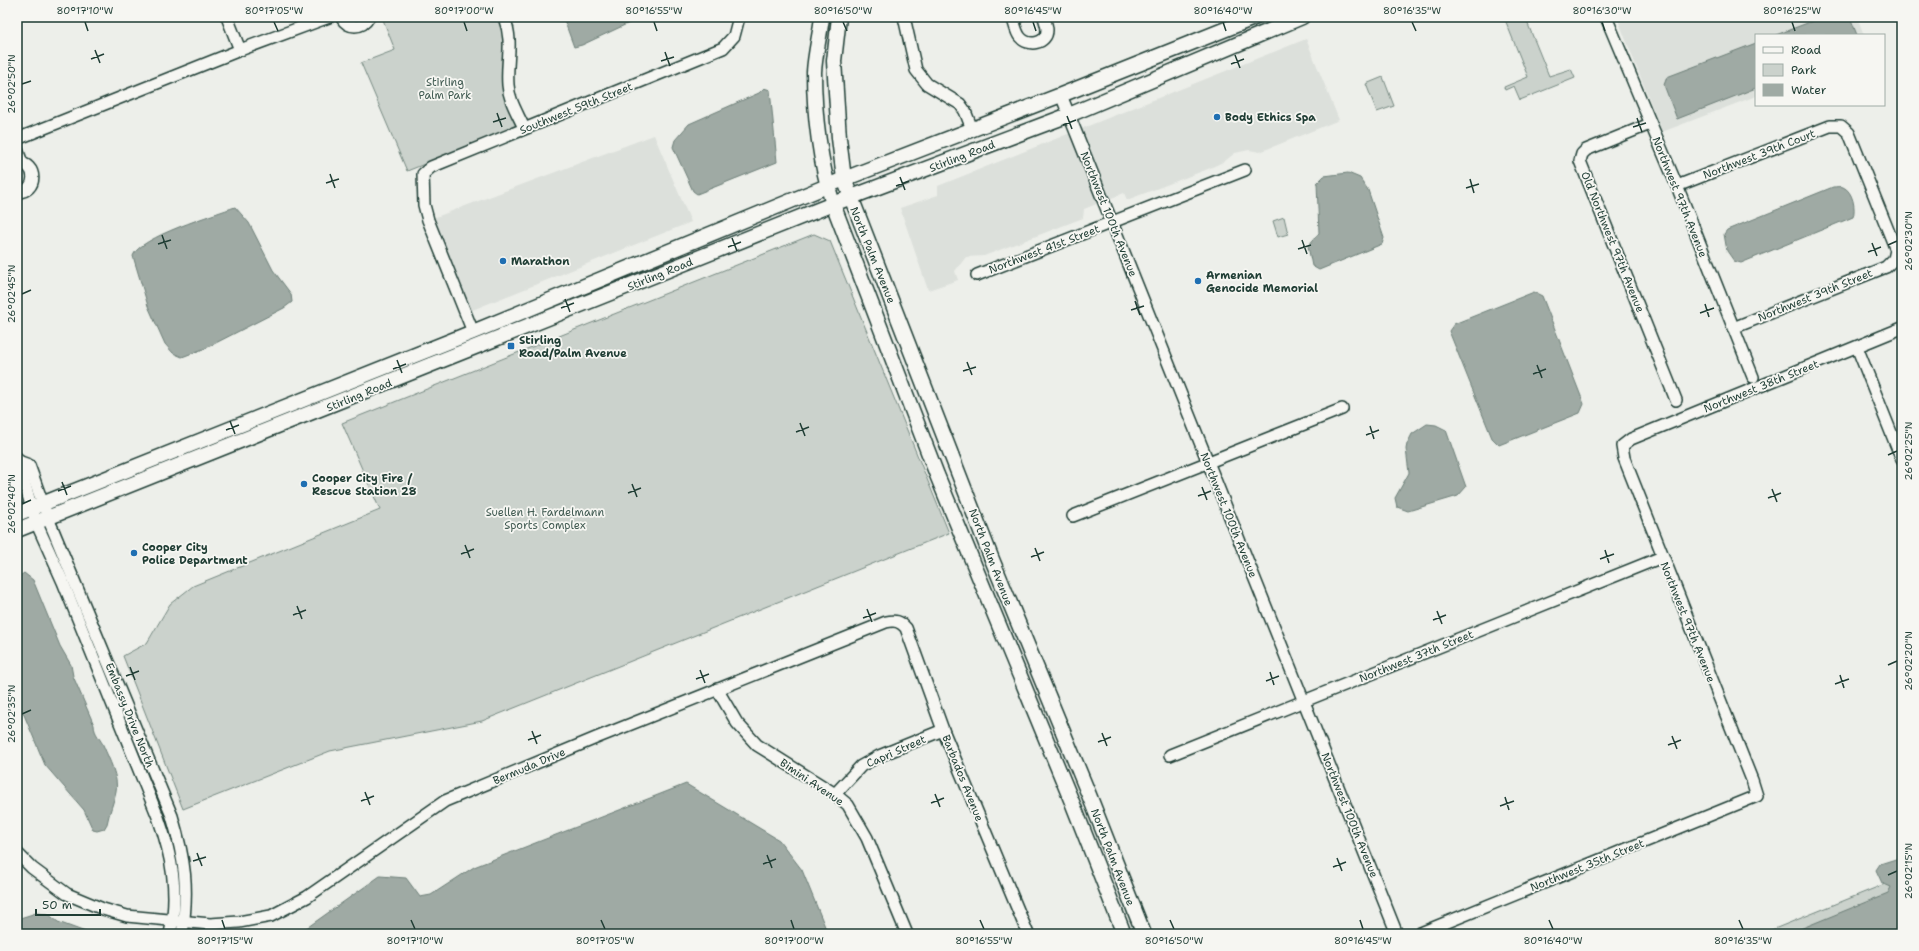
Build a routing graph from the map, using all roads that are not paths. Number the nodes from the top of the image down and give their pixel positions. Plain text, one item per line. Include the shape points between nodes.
1 (226, 17) edge
2 (329, 17) edge
3 (341, 17) edge
4 (369, 17) edge
5 (504, 17) edge
6 (739, 17) edge
7 (822, 17) edge
8 (839, 17) edge
9 (904, 17) edge
10 (1018, 17) edge
11 (1044, 17) edge
12 (1256, 17) edge
13 (1302, 17) edge
14 (1606, 17) edge
15 (240, 50) junction
16 (1061, 95) junction
17 (1070, 115) junction
18 (1650, 124) junction
19 (524, 128) junction
20 (972, 129) junction
21 (17, 139) edge
22 (17, 149) edge
23 (19, 163) edge
24 (1245, 170) dead end
25 (844, 178) junction
26 (827, 186) junction
27 (1677, 186) junction
28 (17, 192) edge
29 (851, 198) junction
30 (833, 204) junction
31 (1113, 223) junction
32 (1894, 259) joint
33 (977, 276) dead end
34 (1733, 328) junction
35 (1902, 328) edge
36 (473, 332) junction
37 (1857, 347) junction
38 (1753, 377) dead end
39 (1676, 400) dead end
40 (1342, 408) dead end
41 (1622, 446) joint
42 (18, 459) edge
43 (1902, 460) edge
44 (1208, 462) junction
45 (38, 506) junction
46 (17, 514) edge
47 (1073, 516) dead end
48 (42, 520) junction
49 (17, 530) edge
50 (1662, 557) junction
51 (899, 622) joint
52 (717, 689) junction
53 (1304, 701) junction
54 (1053, 708) junction
55 (1037, 715) junction
56 (943, 730) junction
57 (1170, 755) dead end
58 (835, 794) junction
59 (1757, 796) joint
60 (17, 853) edge
61 (179, 921) junction
62 (170, 934) edge
63 (182, 934) edge
64 (907, 934) edge
65 (1028, 934) edge
66 (1124, 934) edge
67 (1144, 934) edge
68 (1397, 934) edge
69 (1418, 934) edge

1 - 15 street
2 - 15 street
3 - 4 street via 348,25 358,26
5 - 19 street via 510,42 510,97
6 - 19 street, Southwest 59th Street via 734,36 723,48
7 - 26 main road, North Palm Avenue via 814,70 817,131
8 - 25 main road, North Palm Avenue via 834,61
9 - 20 street via 916,70 927,84 960,104
10 - 11 street via 1013,19 1018,33 1024,41 1032,43 1041,40 1046,34
12 - 16 main road, Stirling Road
13 - 17 main road, Stirling Road
14 - 18 street, Northwest 97th Avenue
15 - 21 street
16 - 17 street, Northwest 100th Avenue
16 - 20 main road, Stirling Road
17 - 29 main road, Stirling Road
17 - 31 street, Northwest 100th Avenue
18 - 27 street, Northwest 97th Avenue
18 - 39 street, Old Northwest 97th Avenue via 1586,150 1580,161
19 - 36 street, Southwest 59th Street via 431,167 423,174 424,205 428,220
20 - 25 main road, Stirling Road
22 - 23 street
23 - 28 street via 32,170 33,179 29,188
24 - 31 street, Northwest 41st Street
25 - 26 main road, Stirling Road
25 - 29 main road, North Palm Avenue
26 - 30 main road, North Palm Avenue
26 - 36 main road, Stirling Road
27 - 32 street, Northwest 39th Court via 1830,126 1842,126 1849,132 1896,250
27 - 34 street, Northwest 97th Avenue
29 - 30 main road, Stirling Road
29 - 54 main road, North Palm Avenue via 991,557
30 - 48 main road, Stirling Road
30 - 55 main road, North Palm Avenue via 935,470
31 - 33 street, Northwest 41st Street
31 - 44 street, Northwest 100th Avenue
32 - 34 street, Northwest 39th Street via 1886,267
34 - 38 street, Northwest 97th Avenue
35 - 37 street, Northwest 38th Street
36 - 45 main road, Stirling Road
37 - 41 street, Northwest 38th Street via 1631,439
37 - 43 street
40 - 44 street
41 - 50 street, Northwest 97th Avenue via 1624,458
42 - 45 street, Embassy Drive North via 30,465
44 - 47 street
44 - 53 street, Northwest 100th Avenue
45 - 46 main road, Stirling Road
45 - 48 street, Embassy Drive North
48 - 49 main road, Stirling Road
48 - 61 street, Embassy Drive North via 63,582 169,849
50 - 53 street, Northwest 37th Street
50 - 59 street, Northwest 97th Avenue
51 - 52 street, Bermuda Drive via 886,622
51 - 56 street, Barbados Avenue via 906,628
52 - 58 street, Bimini Avenue via 737,723 757,745
52 - 61 street, Bermuda Drive via 445,802 307,897 271,916 210,924
53 - 57 street, Northwest 37th Street
53 - 68 street, Northwest 100th Avenue
54 - 55 main road
54 - 67 main road, North Palm Avenue
55 - 66 main road, North Palm Avenue
56 - 58 street, Capri Street via 861,766
56 - 65 street, Barbados Avenue
58 - 64 street, Bimini Avenue via 848,805 866,838
59 - 69 street, Northwest 35th Street
60 - 61 street, Bermuda Drive via 32,868 67,894 127,916
61 - 62 street, Embassy Drive North
61 - 63 street, Embassy Drive North

